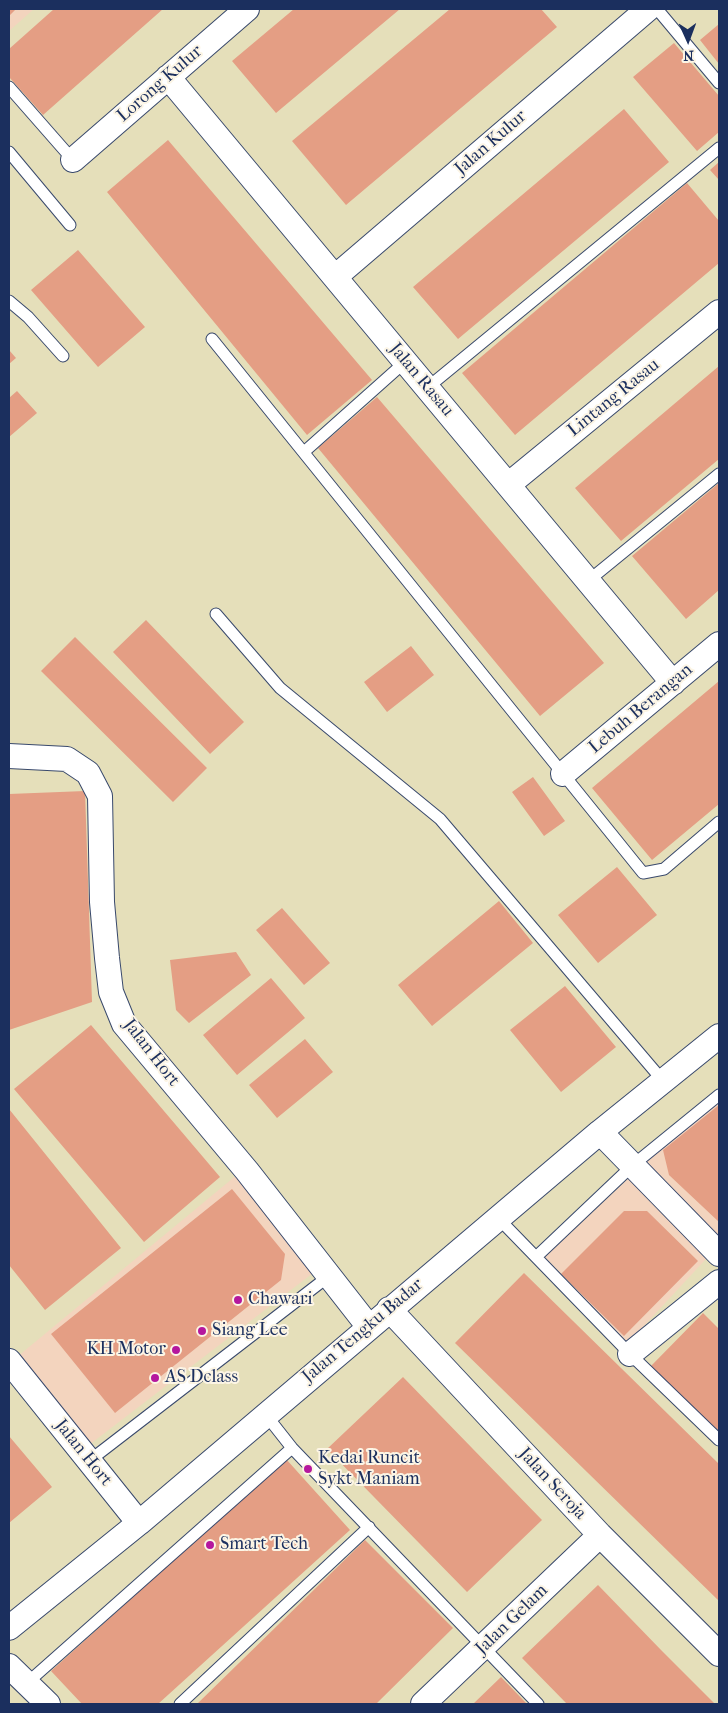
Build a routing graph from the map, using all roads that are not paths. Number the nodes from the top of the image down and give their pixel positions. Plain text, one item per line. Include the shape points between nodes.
1 (247, 9) edge
2 (648, 9) edge
3 (657, 9) edge
4 (168, 77) junction
5 (719, 83) edge
6 (9, 87) edge
7 (719, 148) edge
8 (9, 152) edge
9 (72, 160) joint
10 (70, 225) dead end
11 (334, 277) junction
12 (9, 302) edge
13 (719, 312) edge
14 (212, 339) dead end
15 (63, 356) dead end
16 (406, 362) junction
17 (427, 388) junction
18 (304, 452) junction
19 (719, 474) edge
20 (508, 485) junction
21 (588, 582) junction
22 (216, 614) dead end
23 (719, 644) edge
24 (673, 682) junction
25 (9, 756) edge
26 (563, 774) junction
27 (719, 822) edge
28 (719, 1036) edge
29 (664, 1082) junction
30 (719, 1095) edge
31 (600, 1132) junction
32 (632, 1165) junction
33 (498, 1218) junction
34 (719, 1253) edge
35 (536, 1257) junction
36 (329, 1276) junction
37 (719, 1282) edge
38 (389, 1310) junction
39 (369, 1326) junction
40 (630, 1354) junction
41 (9, 1361) edge
42 (266, 1415) junction
43 (719, 1440) edge
44 (292, 1448) junction
45 (89, 1461) junction
46 (139, 1522) junction
47 (370, 1527) junction
48 (600, 1536) junction
49 (9, 1628) edge
50 (482, 1648) junction
51 (719, 1654) edge
52 (9, 1666) edge
53 (27, 1683) junction
54 (48, 1704) edge
55 (180, 1704) edge
56 (423, 1704) edge
57 (538, 1704) edge

1 - 4 street, Lorong Kulur
2 - 11 street, Jalan Kulur
3 - 5 lane
4 - 9 street, Lorong Kulur
4 - 11 street, Jalan Rasau
6 - 9 lane
7 - 17 lane
8 - 10 lane
11 - 16 street, Jalan Rasau
12 - 15 lane via 28,317
13 - 20 street, Lintang Rasau
14 - 18 lane
16 - 17 street, Jalan Rasau
16 - 18 lane
17 - 20 street, Jalan Rasau
18 - 26 lane
19 - 21 lane
20 - 21 street, Jalan Rasau
21 - 24 street, Jalan Rasau
22 - 29 lane via 280,688 440,819
23 - 24 street, Lebuh Berangan
24 - 26 street, Lebuh Berangan
25 - 36 street, Jalan Hort via 67,759 88,773 100,796 102,902 107,958 111,992 124,1024 247,1171
26 - 27 lane via 643,873 664,869
28 - 29 street, Jalan Tengku Badar
29 - 31 street, Jalan Tengku Badar
30 - 32 lane
31 - 32 street
31 - 33 street, Jalan Tengku Badar
32 - 34 street
32 - 35 lane
33 - 35 lane
33 - 38 street, Jalan Tengku Badar
35 - 40 lane
36 - 39 street, Jalan Hort
36 - 45 lane
37 - 40 street
38 - 39 street, Jalan Tengku Badar
38 - 48 street, Jalan Seroja
39 - 42 street, Jalan Tengku Badar
40 - 43 lane
41 - 45 street, Jalan Hort
42 - 44 lane
42 - 46 street, Jalan Tengku Badar
44 - 47 lane
44 - 53 lane
45 - 46 street, Jalan Hort
46 - 49 street, Jalan Tengku Badar
47 - 50 lane
47 - 55 lane
48 - 50 street, Jalan Gelam
48 - 51 street, Jalan Seroja
50 - 56 street, Jalan Gelam
50 - 57 lane
52 - 53 street
53 - 54 street

